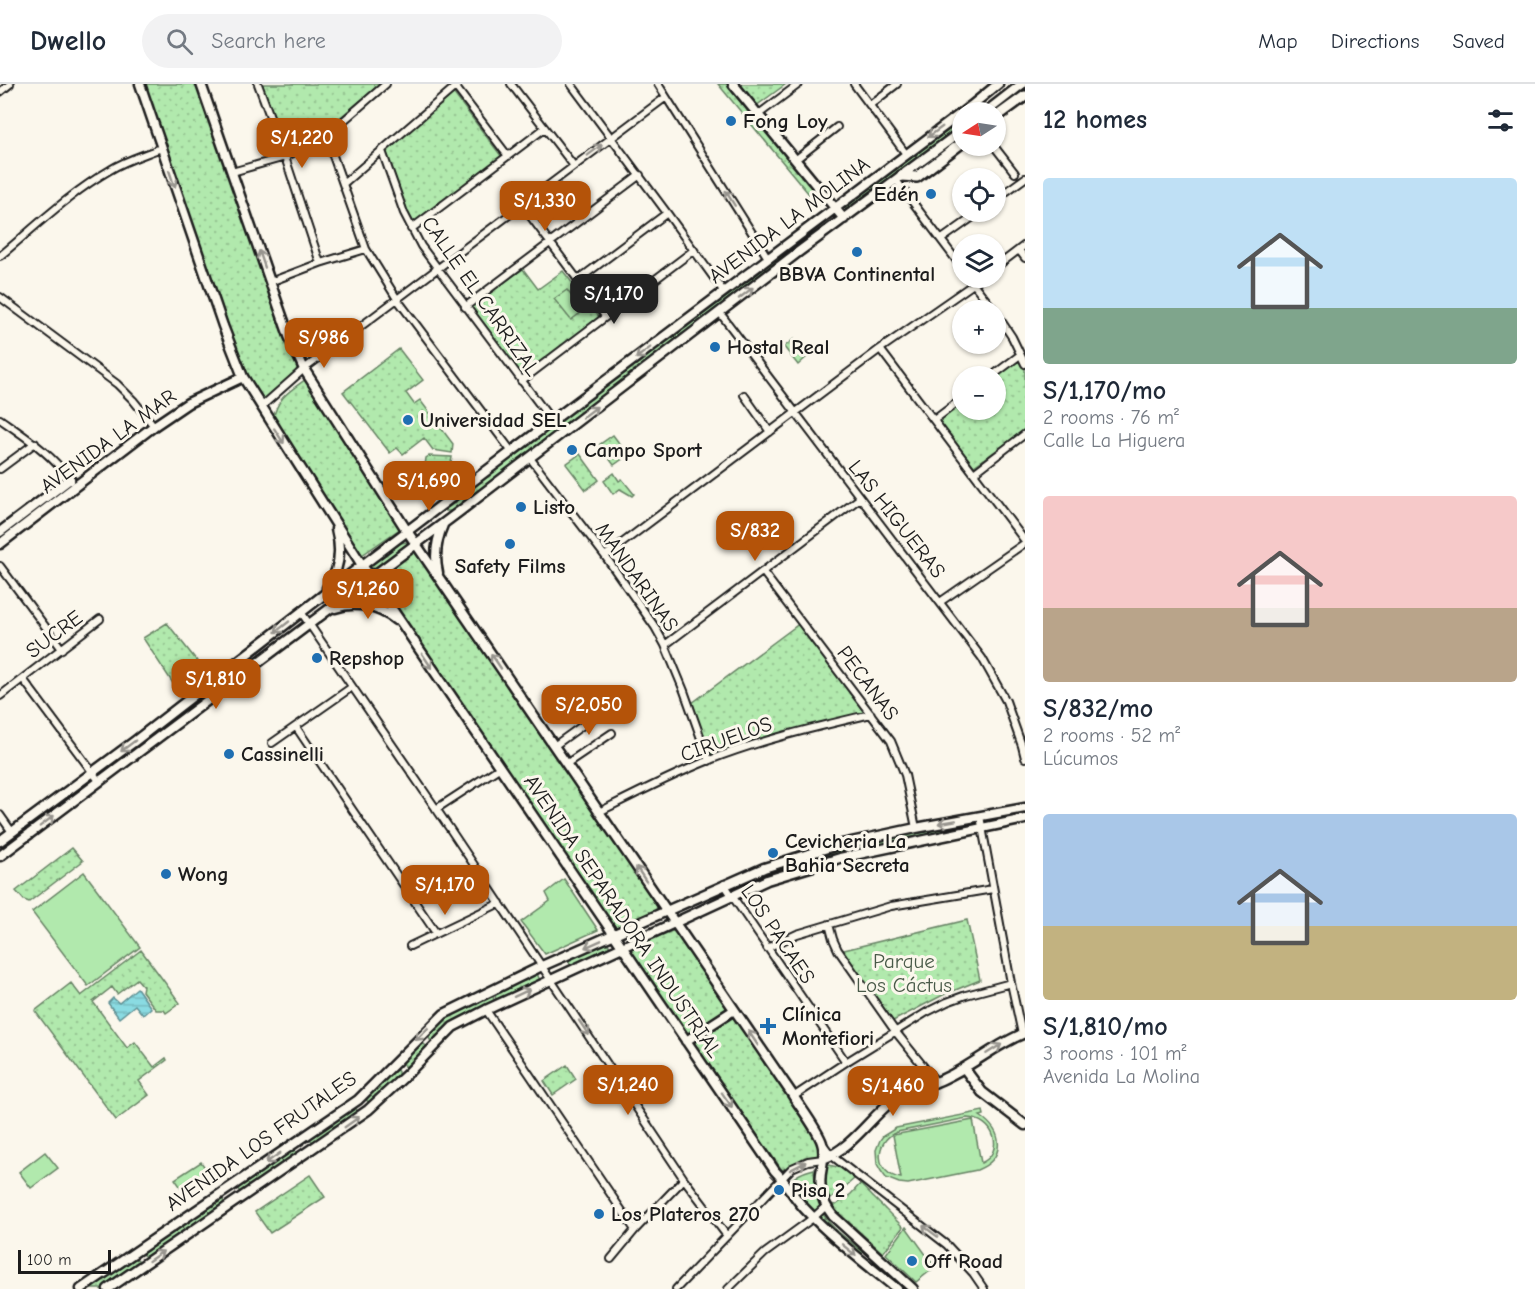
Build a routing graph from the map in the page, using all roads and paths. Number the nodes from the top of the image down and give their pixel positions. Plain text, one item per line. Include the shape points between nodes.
1 (10, 84) edge
2 (140, 84) edge
3 (201, 84) edge
4 (258, 84) edge
5 (386, 84) edge
6 (511, 84) edge
7 (571, 84) edge
8 (658, 84) edge
9 (733, 84) edge
10 (799, 84) edge
11 (854, 84) edge
12 (897, 84) edge
13 (998, 84) edge
14 (1022, 84) edge
15 (454, 85) edge
16 (0, 92) edge
17 (1025, 94) edge
18 (666, 97) junction
19 (1002, 99) junction
20 (978, 102) edge
21 (998, 102) edge
22 (870, 105) junction
23 (1006, 109) edge
24 (759, 114) junction
25 (952, 121) edge
26 (837, 127) dead end
27 (545, 128) junction
28 (326, 136) junction
29 (612, 138) junction
30 (952, 138) edge
31 (161, 148) junction
32 (952, 150) edge
33 (381, 151) junction
34 (906, 153) junction
35 (508, 156) junction
36 (1002, 156) edge
37 (285, 157) junction
38 (795, 160) junction
39 (574, 166) junction
40 (232, 172) junction
41 (1015, 173) dead end
42 (640, 175) junction
43 (899, 178) junction
44 (1025, 178) edge
45 (343, 184) junction
46 (1006, 192) edge
47 (522, 205) junction
48 (835, 208) junction
49 (667, 213) junction
50 (823, 217) junction
51 (844, 219) junction
52 (966, 222) edge
53 (831, 228) junction
54 (411, 229) junction
55 (942, 239) junction
56 (550, 243) junction
57 (789, 243) junction
58 (1025, 245) edge
59 (366, 249) junction
60 (694, 250) junction
61 (1019, 250) junction
62 (797, 253) junction
63 (952, 253) edge
64 (0, 256) edge
65 (768, 258) junction
66 (1025, 258) edge
67 (1006, 260) edge
68 (320, 263) junction
69 (437, 269) junction
70 (578, 280) junction
71 (270, 282) junction
72 (968, 288) edge
73 (724, 292) junction
74 (0, 297) edge
75 (397, 299) junction
76 (465, 307) junction
77 (720, 313) junction
78 (605, 316) junction
79 (1006, 328) edge
80 (880, 349) junction
81 (1020, 355) junction
82 (1025, 364) edge
83 (1005, 366) edge
84 (304, 369) junction
85 (243, 377) junction
86 (521, 381) junction
87 (744, 395) dead end
88 (952, 406) edge
89 (261, 407) junction
90 (795, 413) junction
91 (0, 419) edge
92 (934, 420) junction
93 (552, 422) junction
94 (154, 426) junction
95 (770, 432) junction
96 (1025, 434) edge
97 (35, 443) junction
98 (512, 452) junction
99 (530, 458) junction
100 (0, 469) edge
101 (974, 473) junction
102 (73, 483) junction
103 (456, 494) junction
104 (860, 498) junction
105 (454, 515) junction
106 (332, 518) junction
107 (444, 523) junction
108 (408, 531) junction
109 (0, 532) edge
110 (1025, 542) edge
111 (0, 544) edge
112 (416, 544) junction
113 (605, 556) junction
114 (362, 565) junction
115 (0, 566) edge
116 (763, 572) junction
117 (439, 577) junction
118 (370, 578) junction
119 (318, 599) junction
120 (940, 602) junction
121 (301, 612) junction
122 (326, 612) junction
123 (100, 619) dead end
124 (310, 624) junction
125 (408, 632) junction
126 (665, 645) junction
127 (62, 649) junction
128 (228, 669) junction
129 (22, 679) junction
130 (236, 679) junction
131 (352, 687) junction
132 (0, 696) edge
133 (601, 712) dead end
134 (871, 714) junction
135 (296, 727) junction
136 (147, 731) junction
137 (612, 733) dead end
138 (154, 740) junction
139 (272, 743) dead end
140 (554, 746) junction
141 (1025, 758) edge
142 (709, 760) junction
143 (566, 764) junction
144 (500, 768) junction
145 (93, 772) junction
146 (99, 781) junction
147 (1025, 808) edge
148 (436, 809) junction
149 (599, 812) junction
150 (0, 815) edge
151 (980, 816) junction
152 (1025, 819) edge
153 (916, 828) junction
154 (982, 828) junction
155 (12, 832) junction
156 (0, 841) edge
157 (0, 856) edge
158 (724, 884) junction
159 (993, 889) junction
160 (731, 895) junction
161 (500, 903) junction
162 (666, 911) junction
163 (674, 922) junction
164 (829, 924) junction
165 (436, 933) junction
166 (613, 935) junction
167 (410, 946) dead end
168 (622, 948) junction
169 (767, 948) junction
170 (542, 966) junction
171 (551, 980) junction
172 (1011, 983) junction
173 (486, 1010) junction
174 (734, 1010) junction
175 (895, 1031) junction
176 (1024, 1033) edge
177 (686, 1041) junction
178 (846, 1062) junction
179 (964, 1068) junction
180 (936, 1082) junction
181 (794, 1097) junction
182 (1025, 1125) edge
183 (827, 1157) junction
184 (782, 1178) junction
185 (684, 1179) junction
186 (825, 1207) junction
187 (813, 1218) junction
188 (635, 1230) junction
189 (727, 1236) junction
190 (610, 1259) dead end
191 (875, 1271) junction
192 (81, 1289) edge
193 (108, 1289) edge
194 (676, 1289) edge
195 (728, 1289) edge
196 (888, 1289) edge
197 (897, 1289) edge
198 (913, 1289) edge
199 (984, 1289) edge

1 - 16 street
2 - 31 main road, AVENIDA SEPARADORA INDUSTRIAL
3 - 40 main road, AVENIDA SEPARADORA INDUSTRIAL
4 - 37 street
5 - 28 street
6 - 27 street
7 - 29 street
8 - 18 street
9 - 24 main road
10 - 24 street
11 - 22 street
12 - 22 street
13 - 20 main road, AVENIDA LA MOLINA
14 - 19 main road
15 - 33 street
15 - 35 street
17 - 19 main road
17 - 23 main road
18 - 29 street
65 -> 18 street
19 - 21 main road
22 - 34 street
24 - 38 main road
25 -> 34 main road, AVENIDA LA MOLINA
26 - 38 street
27 - 35 street
27 - 39 street
28 - 37 street
28 - 45 street
39 -> 29 street
29 - 42 street
30 - 43 main road, AVENIDA LA MOLINA
31 - 64 street via 101,176
31 -> 85 main road, AVENIDA SEPARADORA INDUSTRIAL
32 - 43 main road via 917,177
33 - 45 street
33 - 54 street, CALLE EL CARRIZAL
34 - 48 main road, AVENIDA LA MOLINA
35 - 54 street
36 - 41 street
37 - 40 street
37 - 68 street
38 - 48 main road
39 - 47 street
71 -> 40 main road, AVENIDA SEPARADORA INDUSTRIAL
42 - 49 street
42 - 56 street
43 - 51 main road, AVENIDA LA MOLINA
43 - 55 street
44 - 46 street
45 - 59 street
47 - 56 street
47 - 69 street
48 - 50 main road, AVENIDA LA MOLINA
48 - 51 main road
49 - 60 street
49 - 70 street
50 - 53 main road
50 - 57 main road, AVENIDA LA MOLINA
51 - 53 main road, AVENIDA LA MOLINA
52 - 55 street
53 - 62 main road, AVENIDA LA MOLINA
54 - 69 street, CALLE EL CARRIZAL
55 - 63 street
56 - 70 street
56 - 76 street
57 - 62 main road via 796,243
57 - 65 main road, AVENIDA LA MOLINA
58 - 61 street
59 - 68 street
59 - 75 street
60 - 73 street
60 - 78 street
61 - 66 street
61 - 67 street
77 -> 62 main road, AVENIDA LA MOLINA
65 - 73 main road, AVENIDA LA MOLINA
68 - 71 street
69 - 75 street
69 - 76 street, CALLE EL CARRIZAL
70 - 78 street
71 - 84 main road, AVENIDA SEPARADORA INDUSTRIAL
72 - 80 street
73 -> 93 main road, AVENIDA LA MOLINA
74 - 94 street via 117,384
75 - 84 street
75 - 98 street
76 - 86 street, CALLE EL CARRIZAL
77 - 90 street, LAS HIGUERAS
99 -> 77 main road, AVENIDA LA MOLINA
78 - 86 street
79 - 81 street
80 - 90 street
80 - 92 street
81 - 82 street
81 - 83 street
84 - 89 street
84 - 108 main road, AVENIDA SEPARADORA INDUSTRIAL
85 - 89 main road, AVENIDA SEPARADORA INDUSTRIAL
85 - 94 main road, AVENIDA LA MAR via 188,403
86 - 93 street, CALLE EL CARRIZAL
87 - 95 street
88 - 92 street
89 -> 106 main road, AVENIDA SEPARADORA INDUSTRIAL
90 - 95 street
90 - 104 street, LAS HIGUERAS
91 - 97 street
92 - 101 street
93 - 98 main road, AVENIDA LA MOLINA
94 - 102 main road, AVENIDA LA MAR
95 - 113 street
96 - 101 street
97 - 100 street
97 - 102 street
98 - 103 main road, AVENIDA LA MOLINA
99 - 105 main road, AVENIDA LA MOLINA
99 - 113 street, MANDARINAS
101 - 110 street
102 - 109 main road, AVENIDA LA MAR
102 - 111 main road, AVENIDA LA MAR
103 - 105 main road via 442,510
103 - 108 main road, AVENIDA LA MOLINA
104 - 116 street
104 - 120 street, LAS HIGUERAS
105 - 107 main road, AVENIDA LA MOLINA
106 - 114 main road, AVENIDA SEPARADORA INDUSTRIAL
106 - 119 main road via 339,541 339,562 332,581
107 - 112 main road, AVENIDA LA MOLINA
107 - 117 main road via 436,544
108 - 112 main road, AVENIDA SEPARADORA INDUSTRIAL
108 - 114 main road, AVENIDA LA MOLINA
110 - 120 street
112 - 117 main road, AVENIDA SEPARADORA INDUSTRIAL
112 - 118 main road, AVENIDA LA MOLINA
113 - 126 street, MANDARINAS
114 - 118 main road, AVENIDA SEPARADORA INDUSTRIAL
114 - 119 main road, AVENIDA LA MOLINA
115 - 127 street
116 - 126 street
116 - 134 street, PECANAS
140 -> 117 main road, AVENIDA SEPARADORA INDUSTRIAL
118 - 122 main road, AVENIDA LA MOLINA
118 - 125 main road, AVENIDA SEPARADORA INDUSTRIAL
119 - 121 main road, AVENIDA LA MOLINA
120 - 141 street, LAS HIGUERAS via 982,658 1006,701
121 - 124 street
121 -> 128 main road, AVENIDA LA MOLINA
122 - 124 main road, AVENIDA LA MOLINA
122 - 125 main road via 351,604 364,605 388,614
123 - 127 street, SUCRE
124 - 130 main road, AVENIDA LA MOLINA
124 - 131 street
125 -> 144 main road, AVENIDA SEPARADORA INDUSTRIAL
126 - 142 street, MANDARINAS
127 - 129 street, SUCRE
128 - 130 main road
128 - 136 main road, AVENIDA LA MOLINA
129 - 132 street, SUCRE
129 - 145 street
130 - 138 main road, AVENIDA LA MOLINA
131 - 135 street
131 - 148 street
133 - 140 street
134 - 142 street, CIRUELOS
134 - 153 street, PECANAS via 900,759
135 - 139 street
135 - 165 street
136 - 138 main road
136 -> 145 main road, AVENIDA LA MOLINA
137 - 143 street
138 - 146 main road, AVENIDA LA MOLINA
140 - 143 main road, AVENIDA SEPARADORA INDUSTRIAL
142 - 149 street, CIRUELOS
143 - 149 main road, AVENIDA SEPARADORA INDUSTRIAL
144 - 148 street
144 - 166 main road, AVENIDA SEPARADORA INDUSTRIAL
145 - 146 street
145 - 155 main road, AVENIDA LA MOLINA
157 -> 146 main road, AVENIDA LA MOLINA
147 - 151 main road, AVENIDA LOS FRUTALES
148 - 161 street
162 -> 149 main road, AVENIDA SEPARADORA INDUSTRIAL
150 - 155 street
151 -> 153 main road, AVENIDA LOS FRUTALES
151 - 154 street
152 - 154 main road, AVENIDA LOS FRUTALES
153 - 158 main road, AVENIDA LOS FRUTALES via 837,845
154 - 159 street
154 - 160 main road, AVENIDA LOS FRUTALES via 840,858
155 - 156 main road, AVENIDA LA MOLINA
158 - 160 street, LOS PACAES
158 - 162 main road, AVENIDA LOS FRUTALES
159 - 164 street via 891,906
159 - 172 street
160 - 163 main road, AVENIDA LOS FRUTALES
160 - 169 street, LOS PACAES
161 - 165 street
161 - 170 street
162 - 163 main road, AVENIDA SEPARADORA INDUSTRIAL
162 - 166 main road, AVENIDA LOS FRUTALES
163 - 168 main road, AVENIDA LOS FRUTALES
163 - 174 main road, AVENIDA SEPARADORA INDUSTRIAL
164 - 169 street
164 - 175 street via 838,950
165 - 167 street
166 - 168 main road, AVENIDA SEPARADORA INDUSTRIAL
166 -> 170 main road, AVENIDA LOS FRUTALES
168 - 171 main road, AVENIDA LOS FRUTALES
168 - 177 main road, AVENIDA SEPARADORA INDUSTRIAL
169 - 178 street, LOS PACAES
170 - 171 street
170 -> 192 main road, AVENIDA LOS FRUTALES via 444,1014 358,1100
173 -> 171 main road, AVENIDA LOS FRUTALES
171 -> 185 street
172 - 175 street via 947,1002
172 - 176 street
173 - 188 street
193 -> 173 main road, AVENIDA LOS FRUTALES via 368,1110 453,1027
174 - 177 main road
181 -> 174 main road, AVENIDA SEPARADORA INDUSTRIAL
175 - 178 street
175 - 180 street
179 -> 176 main road
177 -> 184 main road, AVENIDA SEPARADORA INDUSTRIAL
178 - 181 street
179 - 180 main road
179 - 182 main road via 982,1092
180 - 183 main road via 896,1098 852,1140
181 - 183 main road, AVENIDA SEPARADORA INDUSTRIAL via 823,1143
184 -> 183 street via 792,1167
183 - 186 main road, AVENIDA SEPARADORA INDUSTRIAL via 820,1192
199 -> 183 street via 947,1245
184 - 187 main road, AVENIDA SEPARADORA INDUSTRIAL
184 - 189 street
185 - 188 street
185 - 189 street
186 - 187 street
186 - 198 main road
187 -> 191 main road, AVENIDA SEPARADORA INDUSTRIAL
187 - 195 street via 765,1253
188 - 190 street
189 - 194 street
191 - 196 main road
191 - 197 main road, AVENIDA SEPARADORA INDUSTRIAL

